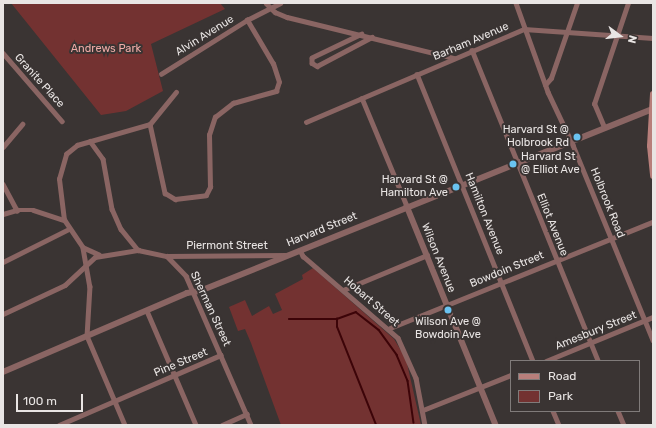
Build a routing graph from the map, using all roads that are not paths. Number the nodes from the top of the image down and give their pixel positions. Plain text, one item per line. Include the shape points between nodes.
1 (266, 3) edge
2 (280, 3) edge
3 (516, 3) edge
4 (577, 3) edge
5 (628, 3) edge
6 (270, 8) junction
7 (247, 20) junction
8 (524, 29) junction
9 (566, 32) junction
10 (362, 34) junction
11 (617, 35) junction
12 (372, 36) junction
13 (653, 38) edge
14 (472, 50) junction
15 (3, 54) edge
16 (454, 58) junction
17 (161, 74) dead end
18 (418, 74) junction
19 (545, 85) junction
20 (176, 92) dead end
21 (653, 94) edge
22 (362, 98) junction
23 (652, 109) edge
24 (62, 121) dead end
25 (306, 122) dead end
26 (22, 124) dead end
27 (150, 124) junction
28 (604, 127) junction
29 (571, 140) junction
30 (90, 141) junction
31 (3, 147) edge
32 (651, 150) edge
33 (517, 162) junction
34 (653, 176) edge
35 (462, 185) junction
36 (4, 186) edge
37 (407, 206) junction
38 (17, 210) junction
39 (3, 214) edge
40 (64, 220) junction
41 (653, 222) edge
42 (68, 229) junction
43 (611, 238) junction
44 (83, 248) junction
45 (138, 250) junction
46 (300, 250) junction
47 (99, 255) junction
48 (287, 255) junction
49 (427, 255) junction
50 (167, 256) junction
51 (557, 260) junction
52 (3, 262) edge
53 (85, 264) junction
54 (502, 282) junction
55 (344, 290) junction
56 (194, 292) junction
57 (446, 305) junction
58 (147, 311) junction
59 (3, 314) edge
60 (653, 317) edge
61 (645, 321) junction
62 (390, 328) junction
63 (87, 336) junction
64 (653, 340) edge
65 (590, 343) junction
66 (221, 355) junction
67 (533, 360) edge
68 (548, 360) edge
69 (598, 360) edge
70 (3, 372) edge
71 (174, 375) junction
72 (510, 375) edge
73 (480, 388) junction
74 (115, 401) junction
75 (423, 410) junction
76 (553, 412) edge
77 (618, 412) edge
78 (247, 414) junction
79 (59, 425) edge
80 (125, 425) edge
81 (196, 425) edge
82 (222, 425) edge
83 (251, 425) edge
84 (424, 425) edge
85 (496, 425) edge
86 (559, 425) edge
87 (624, 425) edge

1 - 6 street
2 - 6 street, Alvin Avenue
3 - 8 street, Holbrook Road
4 - 9 street
5 - 11 street
6 - 7 street, Alvin Avenue
6 - 10 street via 287,17
7 - 17 street, Alvin Avenue
7 - 27 street via 273,64 279,80 276,91 232,103 215,117 209,135 210,187 202,197 175,199 165,194
8 - 9 street, Barham Avenue
8 - 14 street, Barham Avenue
8 - 19 street, Holbrook Road
9 - 11 street, Barham Avenue
9 - 19 street via 550,78
10 - 12 street
10 - 12 street via 312,58 312,64 317,66
11 - 13 street, Barham Avenue
11 - 28 street via 594,104
12 - 16 street
14 - 16 street, Barham Avenue
14 - 33 street, Elliot Avenue
15 - 24 street, Granite Place
16 - 18 street, Barham Avenue
18 - 22 street, Barham Avenue
18 - 35 street, Hamilton Avenue
19 - 29 street, Holbrook Road
20 - 27 street
21 - 23 main road
22 - 25 street, Barham Avenue
22 - 37 street, Wilson Avenue
23 - 28 street, Harvard Street
23 - 32 main road
26 - 31 street
27 - 30 street
28 - 29 street, Harvard Street
29 - 33 street, Harvard Street
29 - 43 street, Holbrook Road
30 - 40 street via 71,148 63,161 59,186
30 - 45 street via 103,159 112,209 118,224
32 - 34 main road
33 - 35 street, Harvard Street
33 - 51 street, Elliot Avenue
35 - 37 street, Harvard Street
35 - 54 street, Hamilton Avenue
36 - 38 street
37 - 46 street, Harvard Street
37 - 49 street, Wilson Avenue
38 - 39 street
38 - 40 street via 33,210
40 - 42 street
41 - 43 street, Bowdoin Street
42 - 44 street
42 - 52 street
43 - 51 street, Bowdoin Street
43 - 61 street, Holbrook Road
44 - 47 street
44 - 53 street
45 - 47 street
45 - 50 street
46 - 48 street, Harvard Street
46 - 55 street, Hobart Street via 302,256
47 - 53 street
48 - 50 street, Piermont Street
48 - 56 street, Harvard Street
49 - 55 street
49 - 57 street, Wilson Avenue
50 - 56 street, Sherman Street via 186,276
51 - 54 street, Bowdoin Street
51 - 65 street, Elliot Avenue
53 - 59 street via 65,285
53 - 63 street via 90,286
54 - 57 street, Bowdoin Street
54 - 67 street, Hamilton Avenue
55 - 62 street, Hobart Street
56 - 58 street, Harvard Street
56 - 66 street, Sherman Street
57 - 62 street, Bowdoin Street
57 - 73 street, Wilson Avenue
58 - 63 street, Harvard Street
58 - 71 street
60 - 61 street, Amesbury Street
61 - 64 street, Holbrook Road
61 - 65 street, Amesbury Street
62 - 75 street, Hobart Street via 404,347 410,361
63 - 70 street, Harvard Street
63 - 74 street
65 - 68 street, Amesbury Street
65 - 69 street, Elliot Avenue
66 - 71 street, Pine Street
66 - 78 street, Sherman Street
71 - 74 street, Pine Street
71 - 81 street
72 - 73 street
73 - 75 street
73 - 85 street, Wilson Avenue
74 - 79 street, Pine Street
74 - 80 street
75 - 84 street, Hobart Street
76 - 86 street
77 - 87 street
78 - 82 street
78 - 83 street, Sherman Street

